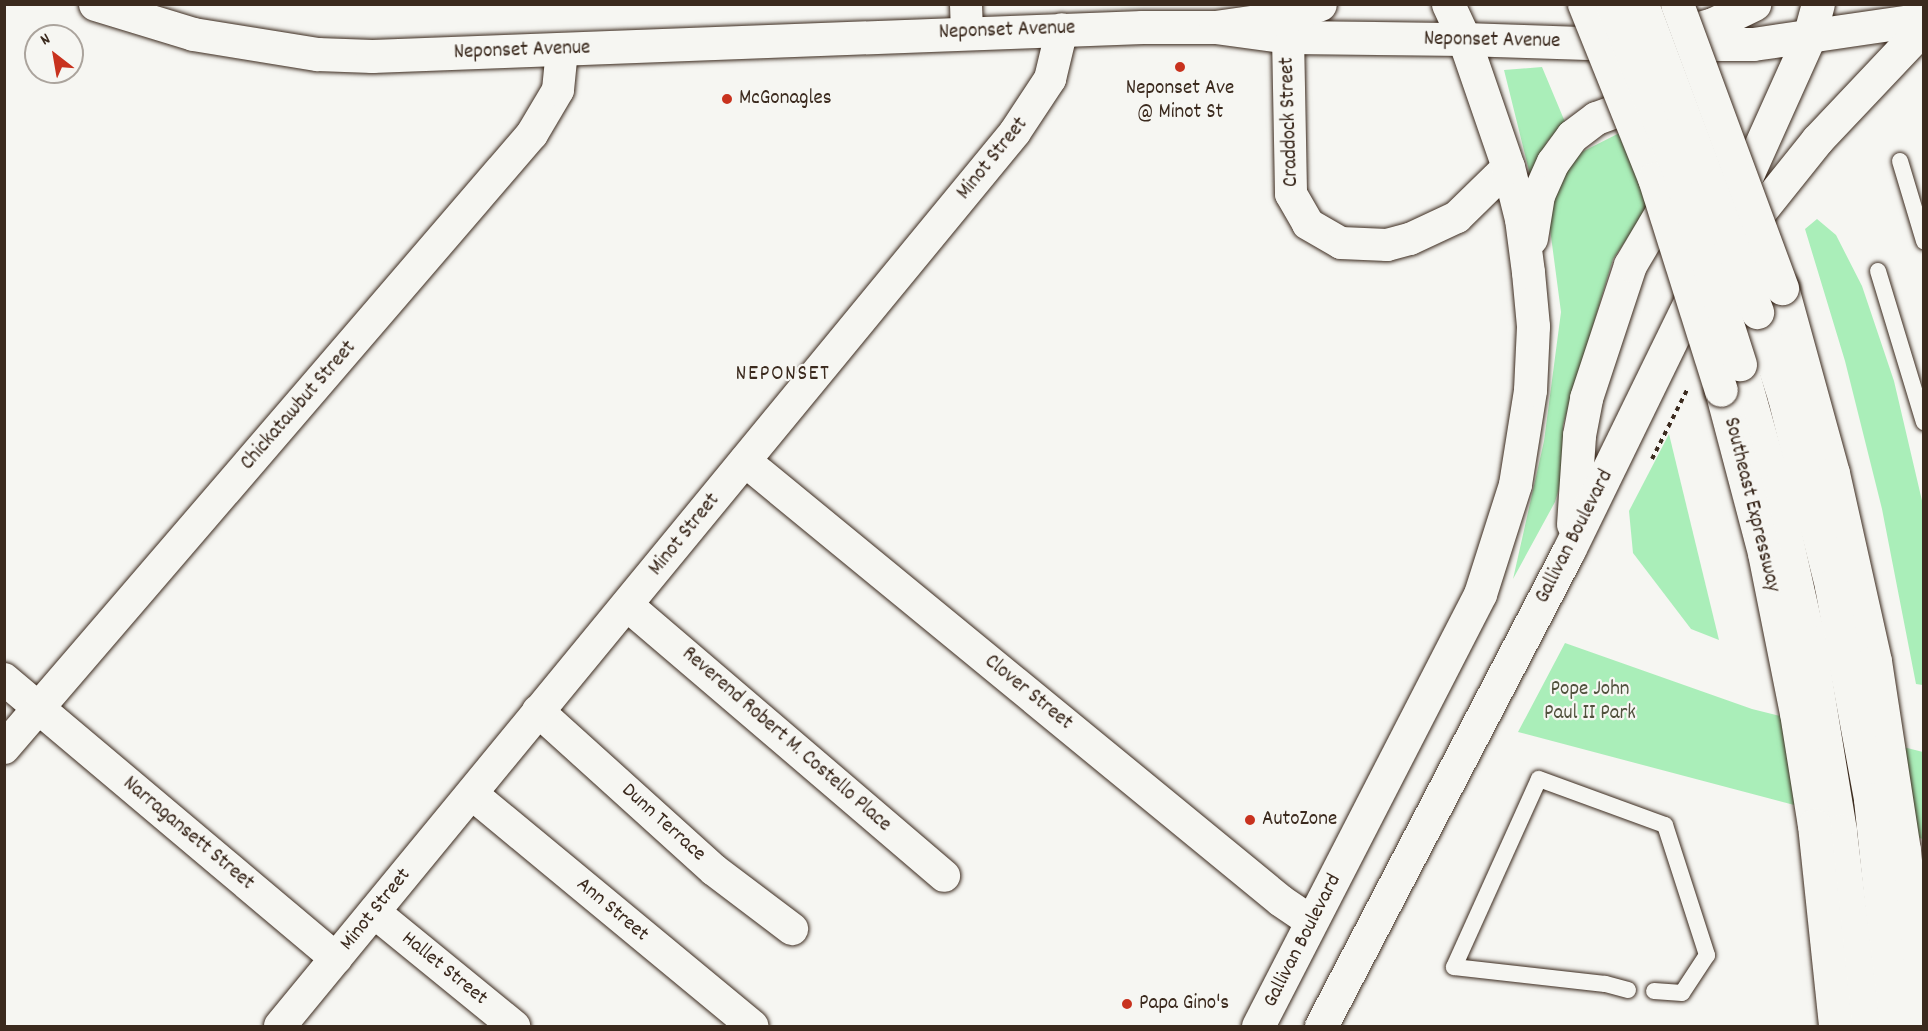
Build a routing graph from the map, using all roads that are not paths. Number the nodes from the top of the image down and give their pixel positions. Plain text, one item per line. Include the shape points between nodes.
1 (95, 4) edge
2 (1320, 4) edge
3 (1448, 4) edge
4 (1584, 4) edge
5 (1612, 4) edge
6 (1642, 4) edge
7 (1677, 4) edge
8 (1754, 4) edge
9 (1818, 4) edge
10 (966, 18) edge
11 (1923, 19) edge
12 (1215, 27) junction
13 (1923, 27) edge
14 (1062, 29) junction
15 (1288, 36) junction
16 (1809, 37) junction
17 (1464, 39) junction
18 (1611, 44) junction
19 (562, 50) junction
20 (1900, 161) dead end
21 (1508, 167) junction
22 (1923, 241) edge
23 (1878, 271) dead end
24 (1528, 272) junction
25 (1678, 332) junction
26 (1923, 422) edge
27 (745, 461) junction
28 (1569, 550) junction
29 (627, 604) junction
30 (1796, 639) junction
31 (1859, 658) junction
32 (4, 679) edge
33 (39, 708) junction
34 (538, 711) junction
35 (4, 748) edge
36 (472, 794) junction
37 (1827, 828) junction
38 (1889, 848) junction
39 (944, 876) dead end
40 (374, 912) junction
41 (1312, 922) junction
42 (792, 929) dead end
43 (336, 959) junction
44 (1628, 990) dead end
45 (1654, 991) dead end
46 (280, 1026) edge
47 (514, 1026) edge
48 (752, 1026) edge
49 (1258, 1026) edge
50 (1321, 1026) edge
51 (1835, 1026) edge
52 (1863, 1026) edge
53 (1894, 1026) edge
54 (1921, 1026) edge

1 - 19 main road, Neponset Avenue via 193,34 317,54
2 - 12 main road via 1285,17
3 - 17 main road, Gallivan Boulevard
4 - 30 main road, Southeast Expressway, bridge via 1654,178 1706,386
5 - 30 main road, bridge via 1678,170 1740,364 1772,479
6 - 31 main road, bridge via 1757,312
7 - 31 main road, bridge via 1782,288 1833,473
8 - 18 main road via 1691,31
9 - 16 main road, Gallivan Boulevard
10 - 14 main road, Neponset Avenue
10 - 19 main road, Neponset Avenue
11 - 16 main road, Neponset Avenue
12 - 14 main road, Neponset Avenue
12 - 15 main road, Neponset Avenue
13 - 25 main road via 1843,111 1761,208
14 - 27 street, Minot Street via 1050,80 1015,132
15 - 17 main road, Neponset Avenue
15 - 21 street, Craddock Street via 1291,194 1308,224 1341,243 1387,245 1410,239 1457,217
16 - 18 main road, Neponset Avenue via 1725,46
16 - 25 main road, Gallivan Boulevard
17 - 18 main road, Neponset Avenue
17 - 21 main road, Gallivan Boulevard
19 - 33 street, Chickatawbut Street via 558,90 532,134
20 - 22 lane
21 - 24 main road, Gallivan Boulevard via 1521,219
23 - 26 lane
24 - 28 main road via 1538,195 1561,148 1583,126 1610,111 1623,108 1648,117 1673,152 1677,180 1668,206 1630,265 1586,398
24 - 41 main road, Gallivan Boulevard via 1533,326 1530,390 1515,484 1498,545 1456,643
25 - 28 main road, Gallivan Boulevard
27 - 29 street, Minot Street
27 - 41 street, Clover Street
28 - 50 main road, Gallivan Boulevard
29 - 34 street, Minot Street
29 - 39 street, Reverend Robert M. Costello Place
30 - 37 main road, Southeast Expressway
31 - 38 main road
32 - 33 street, Narragansett Street
33 - 35 street, Chickatawbut Street
33 - 43 street, Narragansett Street
34 - 36 street, Minot Street
34 - 42 street, Dunn Terrace via 714,870
36 - 40 street, Minot Street
36 - 48 street, Ann Street
37 - 51 main road, Southeast Expressway
37 - 52 main road
38 - 53 main road
38 - 54 main road
40 - 43 street, Minot Street
40 - 47 street, Hallet Street
41 - 49 main road, Gallivan Boulevard
43 - 46 street, Minot Street
44 - 45 lane via 1455,967 1539,779 1665,825 1707,955 1682,993

